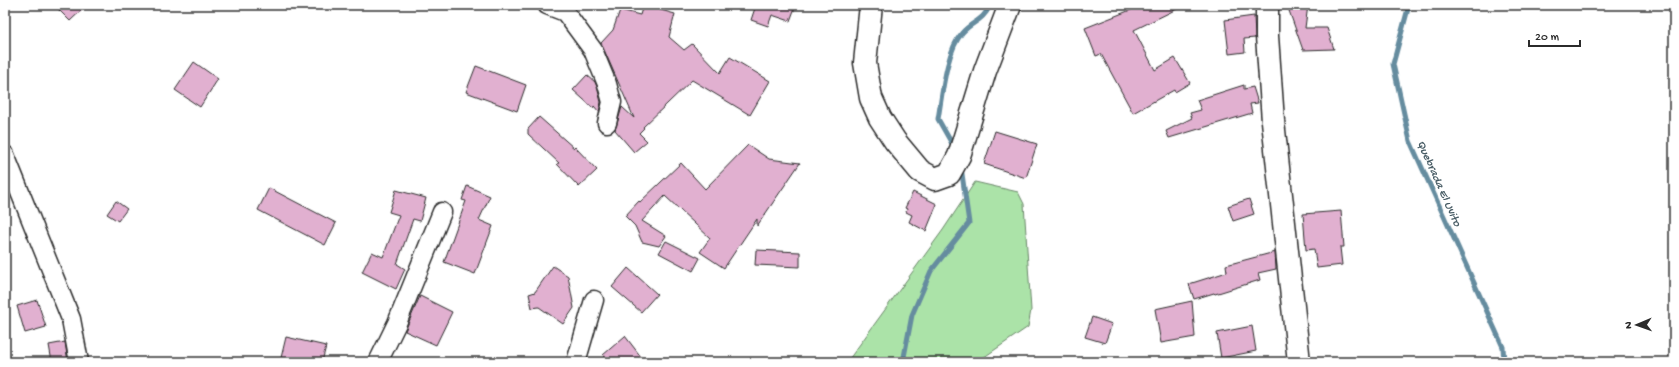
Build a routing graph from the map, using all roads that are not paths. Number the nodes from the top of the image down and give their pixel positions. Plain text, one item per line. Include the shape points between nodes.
1 (546, 5) edge
2 (871, 5) edge
3 (1010, 5) edge
4 (1267, 5) edge
5 (607, 123) dead end
6 (5, 155) edge
7 (442, 212) dead end
8 (594, 300) dead end
9 (79, 362) edge
10 (378, 362) edge
11 (576, 362) edge
12 (1299, 362) edge

1 - 5 street via 565,12 593,50 612,102
2 - 3 street via 865,63 871,98 895,141 920,171 935,179 948,174 959,156 985,71
4 - 12 street via 1273,121
6 - 9 street via 71,320
7 - 10 street via 397,323
8 - 11 street

